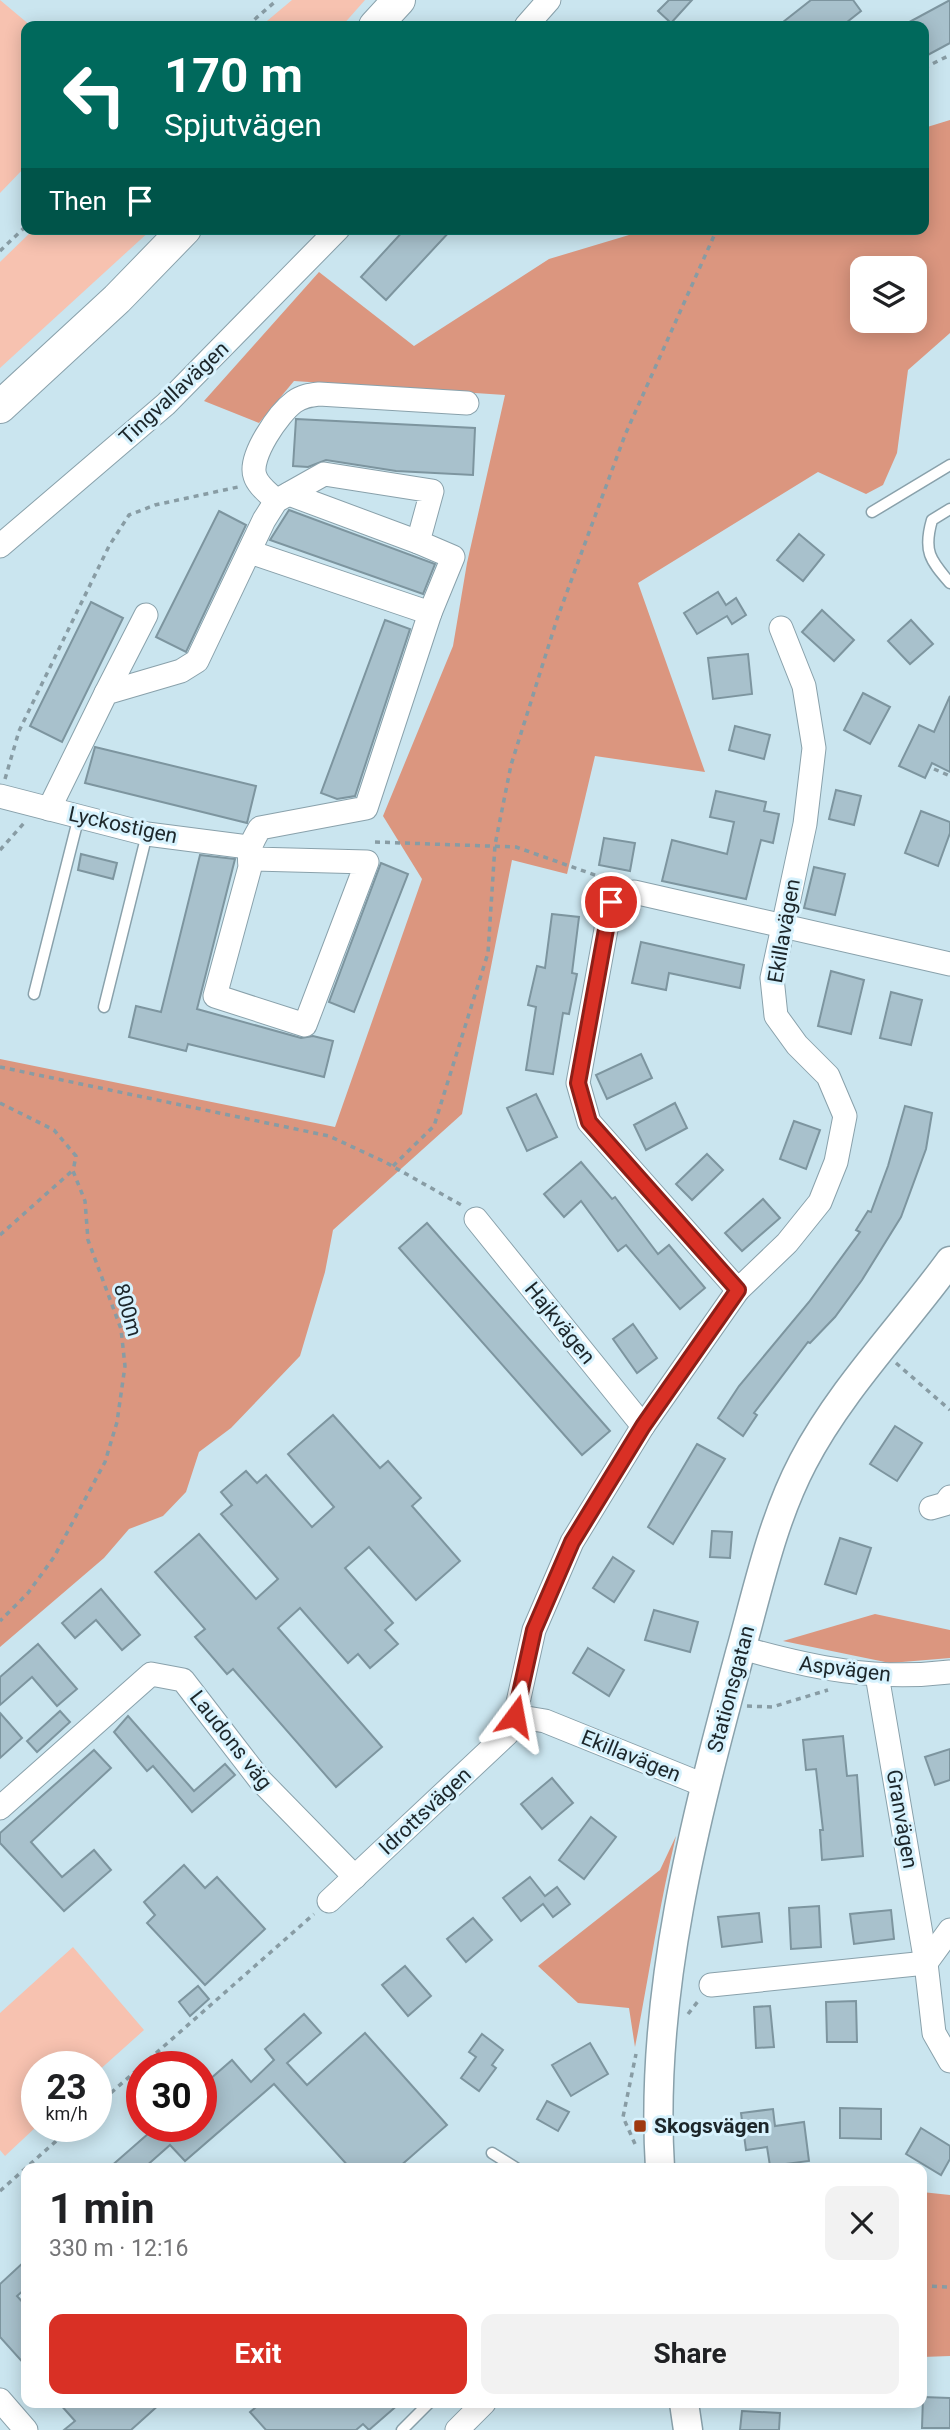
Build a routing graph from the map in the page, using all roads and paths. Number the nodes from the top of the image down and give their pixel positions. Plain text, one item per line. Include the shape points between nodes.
1 (278, 0) edge
2 (399, 0) edge
3 (549, 0) edge
4 (253, 21) edge
5 (380, 21) edge
6 (530, 21) edge
7 (950, 55) edge
8 (929, 66) edge
9 (21, 231) edge
10 (179, 235) edge
11 (332, 235) edge
12 (714, 235) edge
13 (0, 251) edge
14 (467, 403) dead end
15 (0, 407) edge
16 (950, 465) edge
17 (255, 477) junction
18 (283, 497) junction
19 (950, 509) edge
20 (872, 512) dead end
21 (418, 541) junction
22 (0, 546) edge
23 (250, 552) junction
24 (950, 583) edge
25 (430, 613) junction
26 (146, 615) dead end
27 (781, 628) dead end
28 (106, 693) junction
29 (934, 769) dead end
30 (950, 776) edge
31 (0, 796) edge
32 (44, 807) junction
33 (79, 816) junction
34 (147, 834) junction
35 (369, 842) dead end
36 (495, 845) junction
37 (0, 850) edge
38 (249, 853) junction
39 (634, 891) junction
40 (783, 926) junction
41 (950, 964) edge
42 (34, 994) dead end
43 (104, 1007) dead end
44 (0, 1067) edge
45 (0, 1102) edge
46 (393, 1166) junction
47 (72, 1171) junction
48 (476, 1219) joint
49 (0, 1235) edge
50 (950, 1261) edge
51 (738, 1290) junction
52 (880, 1352) junction
53 (950, 1409) edge
54 (643, 1426) junction
55 (0, 1621) edge
56 (742, 1648) junction
57 (950, 1672) edge
58 (877, 1675) junction
59 (837, 1687) dead end
60 (726, 1706) junction
61 (515, 1716) junction
62 (706, 1786) junction
63 (0, 1808) edge
64 (355, 1877) junction
65 (329, 1901) joint
66 (950, 1930) edge
67 (926, 1963) junction
68 (711, 1985) joint
69 (682, 2021) dead end
70 (950, 2062) edge
71 (112, 2092) edge
72 (55, 2142) edge
73 (492, 2153) dead end
74 (31, 2163) edge
75 (508, 2163) edge
76 (660, 2163) edge
77 (21, 2172) edge
78 (0, 2191) edge
79 (927, 2286) edge
80 (950, 2287) edge
81 (1, 2404) edge
82 (424, 2408) edge
83 (479, 2408) edge
84 (685, 2408) edge
85 (26, 2430) edge
86 (402, 2430) edge
87 (457, 2430) edge
88 (688, 2430) edge

1 - 4 path
2 - 5 main road
3 - 6 street
7 - 8 path
9 - 13 path
10 - 15 main road
11 - 22 street, Tingvallavägen via 166,404
12 - 36 path via 625,435 557,619 511,765
14 - 17 street via 306,395 274,422 254,467
16 - 20 lane
17 - 18 street
17 - 31 path via 239,486 129,515 19,731
18 - 21 street
18 - 21 street via 324,474 432,491
18 - 23 street
19 - 24 lane via 932,520 926,541 932,562
21 - 25 street via 453,556
23 - 25 street
23 - 28 street via 197,661 181,671
25 - 38 street via 366,808 260,828
26 - 28 street
27 - 40 street, Ekillavägen via 804,687 814,748 805,824
28 - 32 street
29 - 30 path
31 - 32 street, Lyckostigen
32 - 33 street, Lyckostigen
32 - 37 path
33 - 34 street, Lyckostigen
33 - 42 lane
34 - 38 street, Lyckostigen
34 - 43 lane
35 - 36 path
36 - 39 path via 548,857
36 - 46 path via 488,953 451,1076 434,1126
38 - 38 street, Lyckostigen via 250,867 215,996 305,1025 367,862
39 - 40 street
39 - 51 street via 611,902 578,1083 589,1122
40 - 41 street
40 - 51 street, Ekillavägen via 772,978 776,1016 828,1076 845,1116 836,1162 820,1202 787,1243
44 - 46 path via 330,1136
45 - 47 path, 800m via 54,1130 76,1156
46 - 48 path via 456,1201
47 - 49 path
47 - 55 path, 800m via 85,1201 88,1240 121,1329 125,1366 117,1422 105,1462 54,1557
48 - 54 street, Hajkvägen
50 - 52 street, Stationsgatan
51 - 54 street, Ekillavägen
52 - 53 path
52 - 56 street, Stationsgatan via 838,1406 789,1491
54 - 61 street, Ekillavägen via 572,1542 534,1630
56 - 58 street, Aspvägen via 808,1667
56 - 60 street, Stationsgatan
57 - 58 street, Aspvägen
58 - 67 street, Granvägen
59 - 60 path via 772,1707
60 - 62 street, Stationsgatan
61 - 62 street, Ekillavägen via 545,1721
61 - 64 street, Idrottsvägen via 507,1734
62 - 76 street, Stationsgatan via 677,1916 656,2111
63 - 64 street, Laudons väg via 151,1674 183,1680 260,1780
64 - 65 street, Idrottsvägen
65 - 71 path
66 - 67 street
67 - 68 street
67 - 70 street, Granvägen via 934,2033
68 - 69 path
72 - 74 path
73 - 75 lane
77 - 78 path
79 - 80 path
81 - 85 street
82 - 86 lane
83 - 87 street
84 - 88 street

